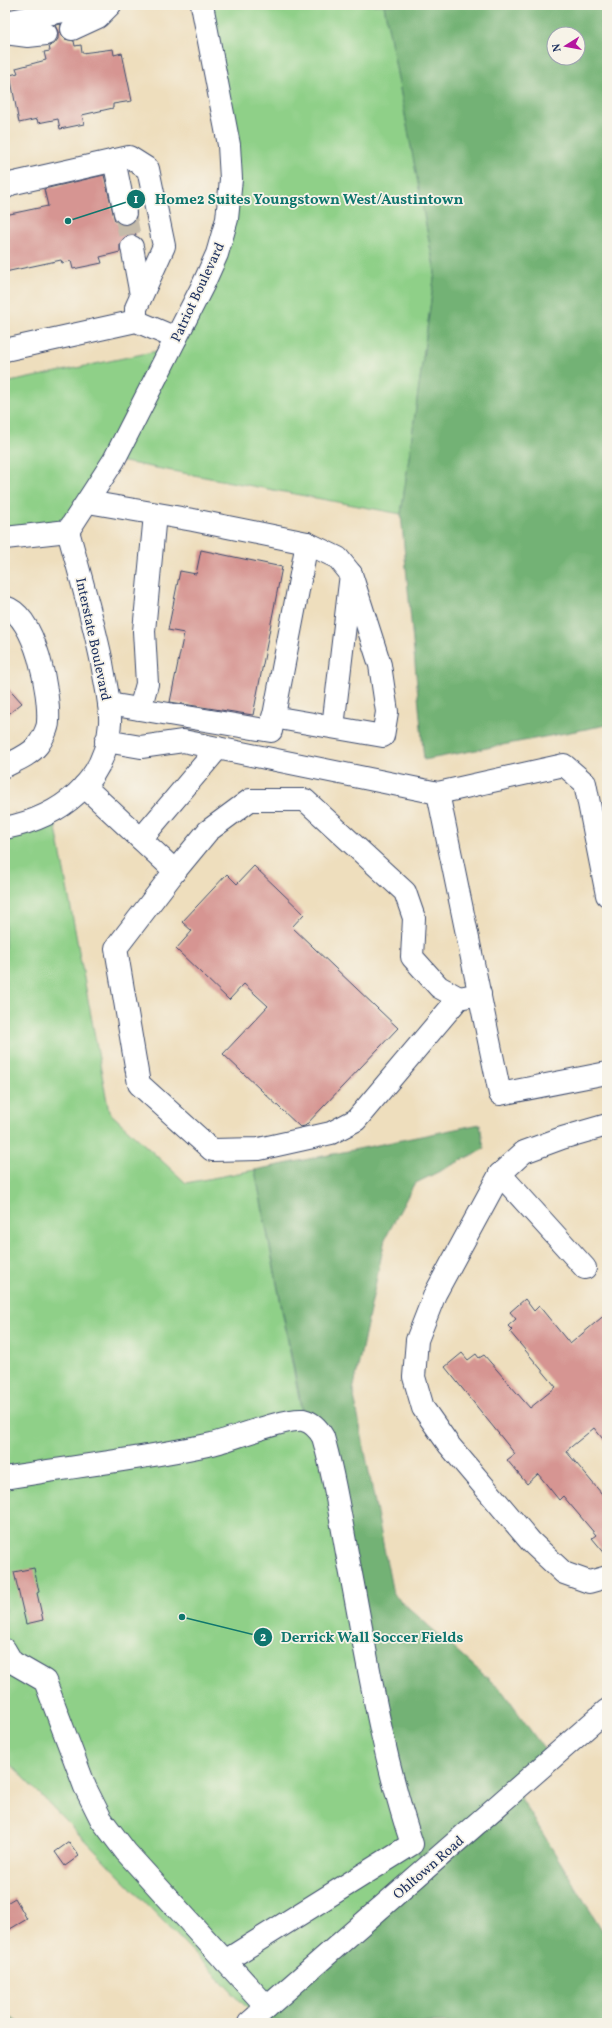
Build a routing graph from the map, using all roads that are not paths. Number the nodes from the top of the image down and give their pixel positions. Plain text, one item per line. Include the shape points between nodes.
1 (96, 5) edge
2 (110, 5) edge
3 (202, 5) edge
4 (5, 22) edge
5 (72, 29) dead end
6 (5, 33) edge
7 (46, 34) dead end
8 (114, 160) junction
9 (5, 188) edge
10 (125, 213) tunnel mouth
11 (132, 247) tunnel mouth
12 (141, 295) junction
13 (136, 321) junction
14 (176, 338) junction
15 (5, 350) edge
16 (88, 502) junction
17 (155, 514) junction
18 (68, 531) junction
19 (5, 538) edge
20 (307, 544) junction
21 (351, 574) junction
22 (5, 607) edge
23 (109, 704) junction
24 (140, 709) junction
25 (273, 717) junction
26 (333, 727) junction
27 (106, 741) junction
28 (218, 748) junction
29 (5, 766) edge
30 (84, 786) junction
31 (438, 793) junction
32 (5, 828) edge
33 (141, 839) junction
34 (175, 871) junction
35 (607, 895) edge
36 (469, 996) junction
37 (607, 1073) edge
38 (607, 1125) edge
39 (500, 1174) junction
40 (585, 1268) dead end
41 (5, 1478) edge
42 (607, 1578) edge
43 (5, 1650) edge
44 (607, 1710) edge
45 (412, 1844) junction
46 (428, 1866) junction
47 (225, 1961) junction
48 (267, 2007) junction
49 (249, 2023) edge

1 - 4 street
2 - 5 street via 98,17
3 - 14 street, Patriot Boulevard via 229,145 230,196 227,219 217,254
6 - 7 street via 28,36
8 - 9 street via 10,184
8 - 10 street
8 - 12 street via 129,157 148,169 164,246
11 - 12 street
12 - 13 street via 136,308
13 - 14 street
13 - 15 street
14 - 16 street, Patriot Boulevard via 114,460
16 - 17 street
16 - 18 street, Patriot Boulevard
17 - 20 street
17 - 24 street via 144,630 147,684
18 - 19 street
18 - 23 street, Interstate Boulevard via 94,623
20 - 21 street via 338,558
20 - 25 street
21 - 26 street
21 - 26 street via 380,665 387,712 383,736
22 - 29 street via 20,617 30,634 42,668 48,702 48,724 39,745 24,757
23 - 24 street
23 - 27 street, Interstate Boulevard via 110,724
24 - 25 street via 271,731
25 - 26 street
27 - 28 street via 141,747 183,740
27 - 30 street, Interstate Boulevard via 98,765
28 - 31 street
28 - 33 street
30 - 32 street, Interstate Boulevard via 57,810 39,819
30 - 33 street
31 - 35 street via 564,765 585,783
31 - 36 street
33 - 34 street
34 - 36 street via 208,832 250,800 305,800 405,892 414,918 412,957 439,987
34 - 36 street via 116,948 139,1084 212,1150 259,1149 331,1133 356,1120
36 - 37 street via 500,1094
38 - 39 street via 524,1152
39 - 40 street
39 - 42 street via 435,1294 417,1340 414,1377 423,1408 449,1445 531,1542 564,1573 589,1582
41 - 45 street via 211,1444 290,1421 304,1420 319,1429 327,1452 384,1743 397,1799
43 - 47 street via 12,1662 45,1681 85,1787 101,1819 126,1852
44 - 46 street, Ohltown Road
45 - 46 street
45 - 47 street
46 - 48 street, Ohltown Road
47 - 48 street
48 - 49 street, Ohltown Road

